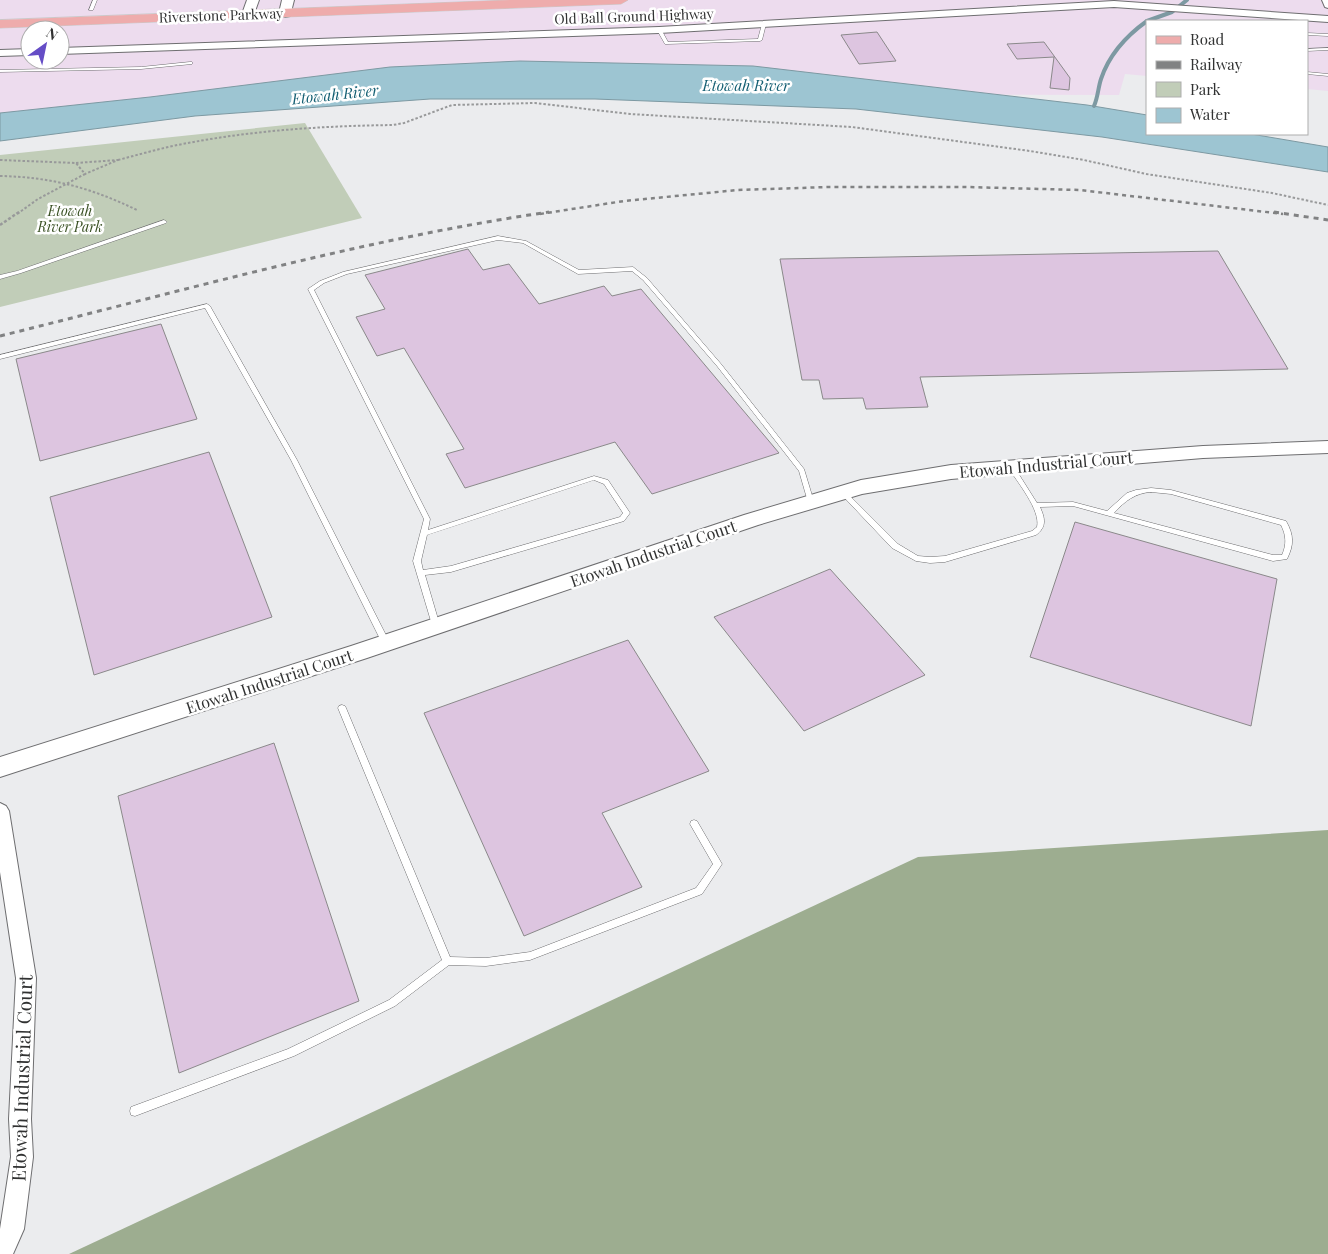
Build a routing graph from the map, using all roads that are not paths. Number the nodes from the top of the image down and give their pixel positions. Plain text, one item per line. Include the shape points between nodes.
1 (339, 0) edge
2 (621, 0) edge
3 (1327, 0) edge
4 (93, 4) edge
5 (287, 5) edge
6 (1328, 5) edge
7 (251, 6) edge
8 (0, 12) edge
9 (1328, 19) edge
10 (0, 24) edge
11 (764, 24) junction
12 (659, 30) junction
13 (1308, 34) edge
14 (1328, 36) edge
15 (1308, 50) edge
16 (1328, 50) edge
17 (70, 51) edge
18 (20, 52) edge
19 (0, 53) edge
20 (190, 63) dead end
21 (0, 71) edge
22 (1308, 73) edge
23 (1328, 75) edge
24 (164, 222) dead end
25 (0, 277) edge
26 (0, 357) edge
27 (1328, 447) edge
28 (1011, 467) junction
29 (842, 492) junction
30 (811, 502) junction
31 (1035, 506) junction
32 (1109, 514) junction
33 (423, 534) junction
34 (420, 573) junction
35 (436, 626) junction
36 (386, 643) junction
37 (342, 708) dead end
38 (0, 767) edge
39 (0, 811) edge
40 (694, 824) dead end
41 (447, 961) junction
42 (135, 1111) dead end
43 (1, 1254) edge

1 - 5 main road, Riverstone Parkway
2 - 5 main road, Riverstone Parkway
3 - 6 street
4 - 7 main road, Riverstone Parkway
4 - 8 main road, Riverstone Parkway
5 - 7 main road, Riverstone Parkway
7 - 10 main road, Riverstone Parkway
9 - 11 street, Old Ball Ground Highway via 1114,4
11 - 12 street, Old Ball Ground Highway
11 - 12 lane via 760,40 667,43
12 - 17 street, Old Ball Ground Highway
13 - 14 lane
15 - 16 lane
18 - 19 street
20 - 21 lane via 140,68
22 - 23 lane
24 - 25 lane
26 - 36 lane via 207,306 294,460
27 - 28 street, Etowah Industrial Court via 1203,452
28 - 29 street, Etowah Industrial Court via 951,472
28 - 31 lane
29 - 30 street, Etowah Industrial Court
29 - 31 lane via 895,546 916,558 930,560 945,559 1034,533 1039,530 1042,520
30 - 33 lane via 802,471 645,279 633,269 578,272 524,242 498,238 346,273 311,289 427,519
30 - 35 street, Etowah Industrial Court
31 - 32 lane via 1073,504
32 - 32 lane via 1273,558 1284,557 1289,549 1290,532 1284,523 1171,492 1154,489 1130,493
33 - 34 lane via 416,561
33 - 34 lane via 594,478 606,482 627,513 622,519 451,569
34 - 35 lane
35 - 36 street, Etowah Industrial Court
36 - 38 street, Etowah Industrial Court
37 - 41 lane
39 - 43 street, Etowah Industrial Court via 26,978 20,1119 22,1157 12,1229
40 - 41 lane via 718,864 699,891 530,956 486,962
41 - 42 lane via 392,1003 291,1053

